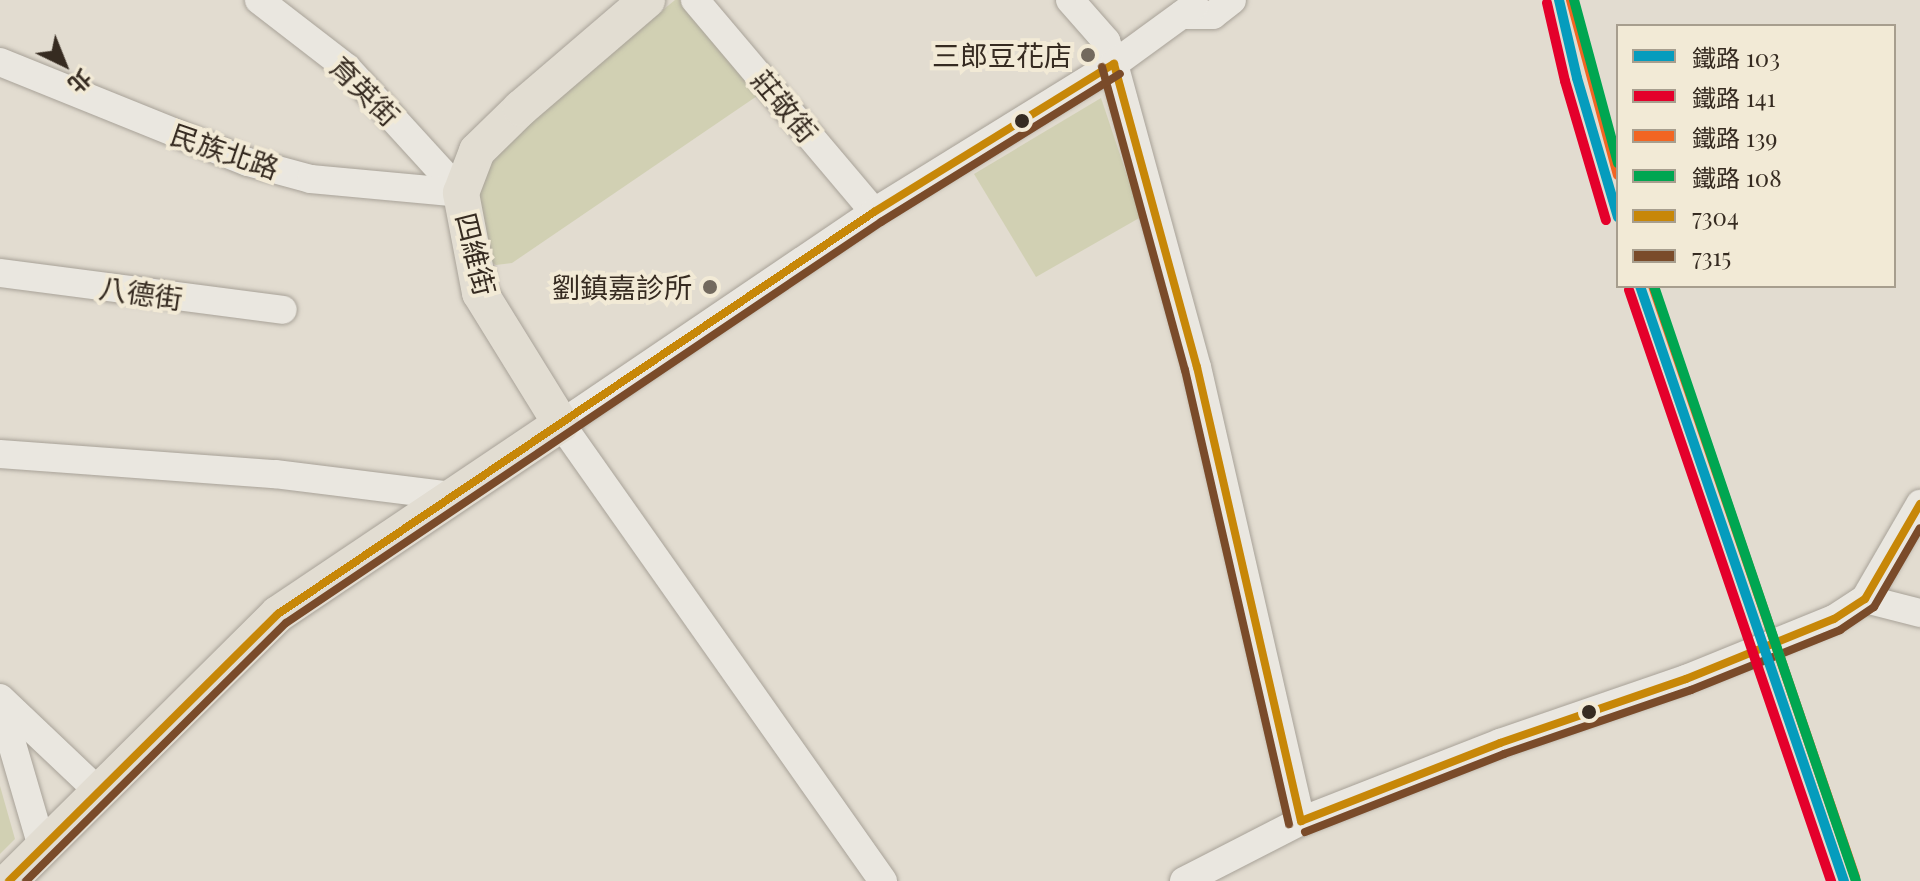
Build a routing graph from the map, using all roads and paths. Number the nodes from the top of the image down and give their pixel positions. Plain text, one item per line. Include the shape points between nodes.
1 (259, 0) edge
2 (646, 0) edge
3 (695, 0) edge
4 (1070, 0) edge
5 (1232, 0) edge
6 (1188, 7) edge
7 (0, 62) edge
8 (1114, 64) junction
9 (461, 193) junction
10 (874, 212) junction
11 (0, 273) edge
12 (283, 310) dead end
13 (561, 424) junction
14 (0, 454) edge
15 (452, 496) junction
16 (1920, 504) edge
17 (1865, 599) junction
18 (1920, 613) edge
19 (0, 700) edge
20 (98, 791) junction
21 (1301, 821) junction
22 (42, 847) junction
23 (9, 881) edge
24 (883, 881) edge
25 (1184, 881) edge

1 - 9 street, 育英街 via 347,68
2 - 9 main road, 四維街 via 477,151
3 - 10 street, 莊敬街
4 - 8 street via 1106,41
5 - 6 street via 1213,15
6 - 8 street
7 - 9 street, 民族北路 via 260,165 311,179
8 - 10 street
8 - 21 street via 1197,367
9 - 13 main road, 四維街 via 480,293
10 - 13 street
11 - 12 street, 八德街
13 - 15 main road
13 - 24 street
14 - 15 street via 275,474
15 - 20 main road via 278,614
16 - 17 street
17 - 18 street
17 - 21 street via 1834,619 1686,679 1500,743
19 - 20 street
19 - 22 street
20 - 22 main road
21 - 25 street
22 - 23 main road

